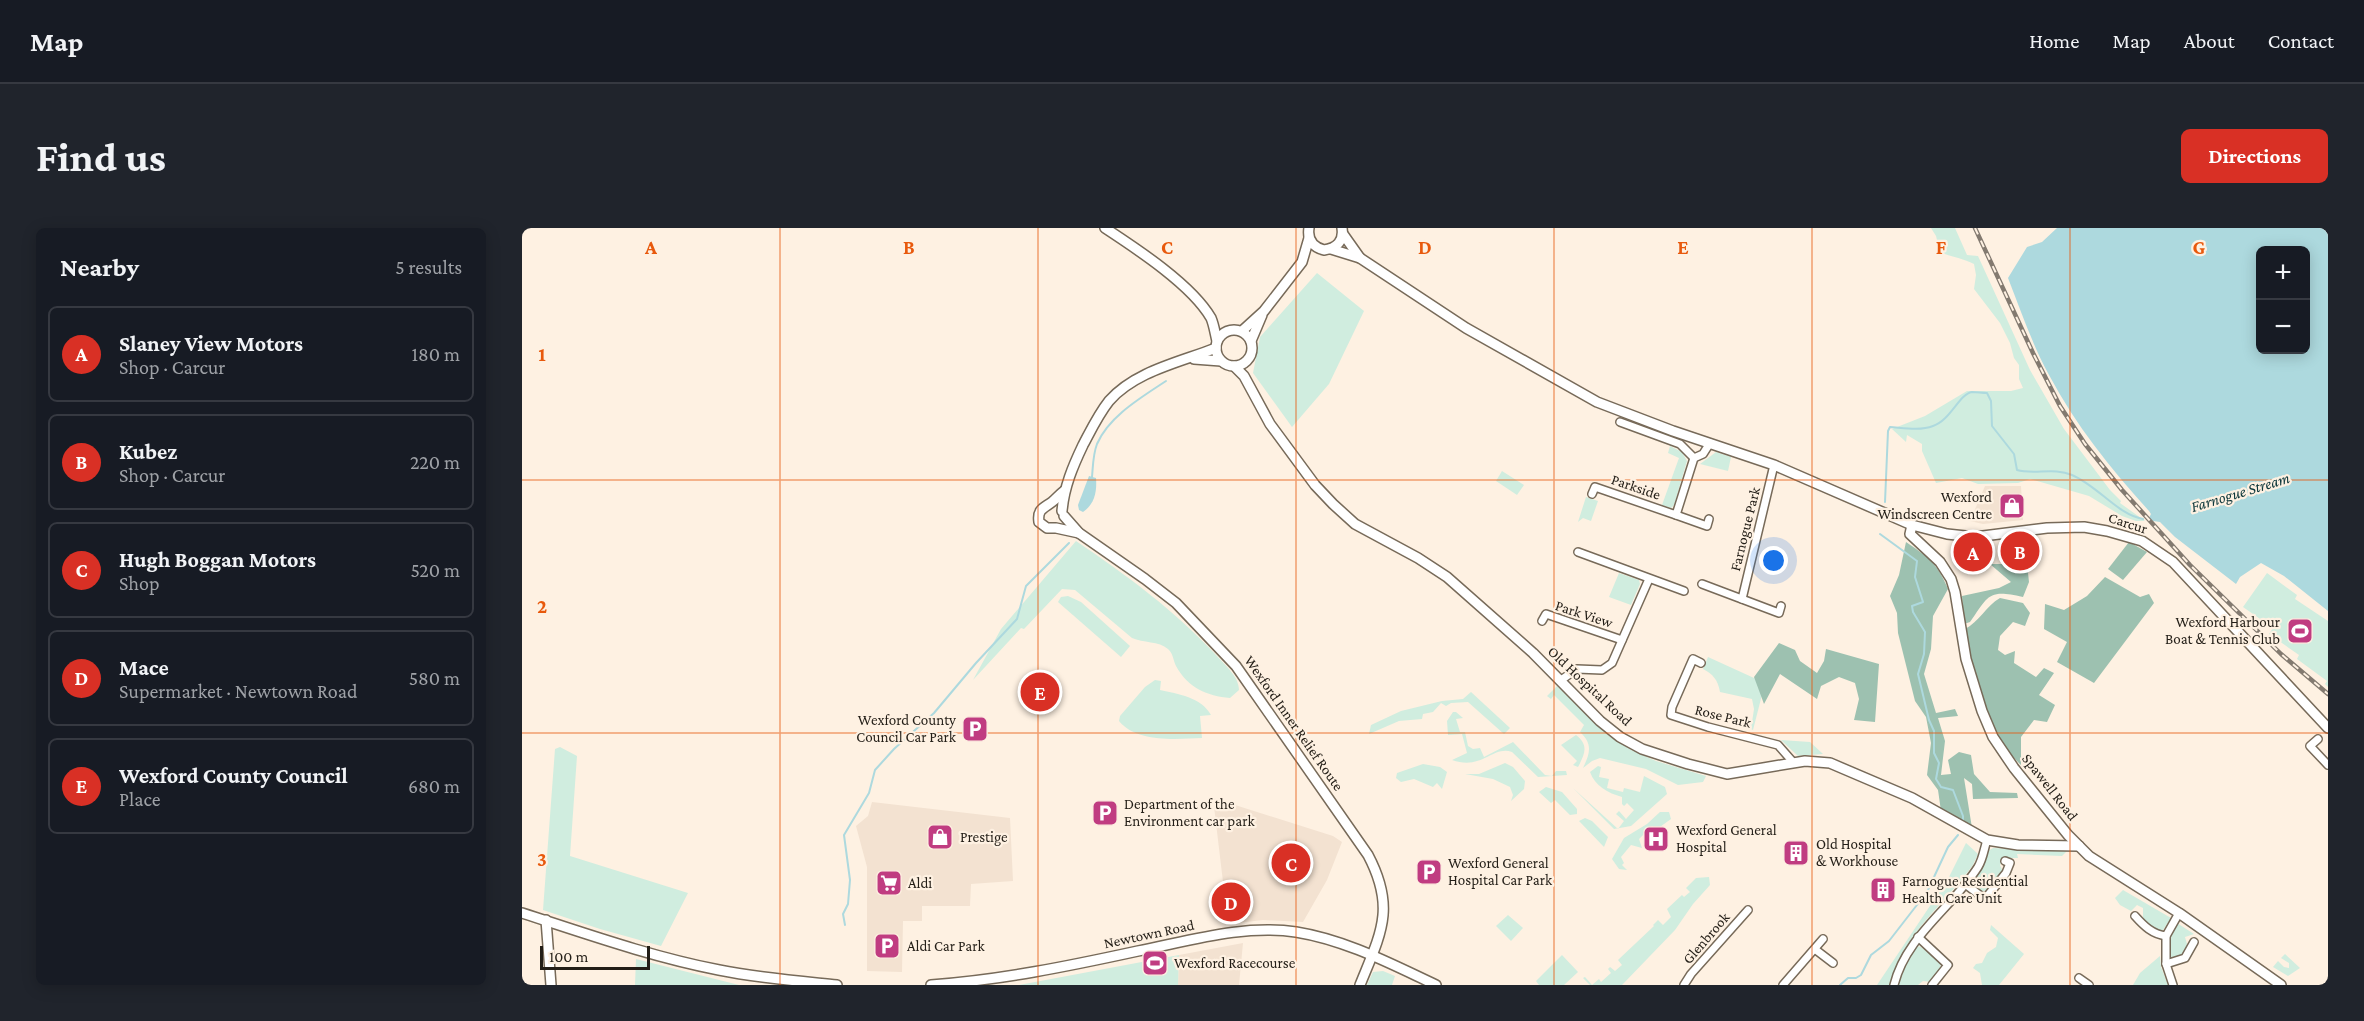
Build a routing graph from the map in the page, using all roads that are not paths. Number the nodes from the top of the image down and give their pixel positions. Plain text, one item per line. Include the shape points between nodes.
1 (1105, 228) edge
2 (1308, 231) edge
3 (1343, 231) edge
4 (1328, 249) junction
5 (1360, 258) junction
6 (1302, 262) junction
7 (1264, 311) junction
8 (1212, 320) junction
9 (1227, 331) junction
10 (1242, 331) junction
11 (1251, 341) junction
12 (1217, 344) junction
13 (1189, 359) junction
14 (1221, 361) junction
15 (1247, 361) junction
16 (1234, 366) junction
17 (1244, 376) junction
18 (1620, 422) dead end
19 (1710, 442) junction
20 (1694, 458) junction
21 (1774, 465) junction
22 (1064, 491) junction
23 (1592, 494) dead end
24 (1050, 504) junction
25 (1063, 513) junction
26 (1676, 515) junction
27 (1709, 519) dead end
28 (1912, 525) junction
29 (1056, 528) junction
30 (1079, 533) junction
31 (1578, 552) dead end
32 (1649, 579) junction
33 (1702, 584) dead end
34 (1684, 591) dead end
35 (1742, 599) junction
36 (1781, 606) dead end
37 (1542, 621) dead end
38 (1622, 640) junction
39 (1701, 663) dead end
40 (1561, 680) junction
41 (2328, 728) edge
42 (2318, 739) dead end
43 (1793, 762) junction
44 (2328, 765) edge
45 (1987, 840) junction
46 (2079, 846) junction
47 (2005, 861) dead end
48 (1965, 884) junction
49 (1748, 910) dead end
50 (522, 913) edge
51 (2179, 913) junction
52 (2135, 916) dead end
53 (546, 921) junction
54 (2166, 936) junction
55 (1918, 937) junction
56 (1823, 939) dead end
57 (2194, 942) dead end
58 (1816, 950) junction
59 (1372, 955) junction
60 (1833, 963) dead end
61 (2166, 964) junction
62 (2079, 978) dead end
63 (551, 985) edge
64 (837, 985) edge
65 (931, 985) edge
66 (1360, 985) edge
67 (1436, 985) edge
68 (1684, 985) edge
69 (1783, 985) edge
70 (1894, 985) edge
71 (1932, 985) edge
72 (2089, 985) edge
73 (2173, 985) edge
74 (2281, 985) edge

1 - 8 street via 1173,277
2 - 4 street via 1312,244
2 - 6 street
3 - 4 street via 1341,240
3 - 5 street
4 - 5 street
4 - 6 street
5 - 19 street, Carcur via 1466,328 1597,402
6 - 7 street
7 - 10 street
7 - 11 street
8 - 9 street
8 - 12 street
9 - 10 street
9 - 12 street
10 - 11 street
11 - 15 street
12 - 13 street
12 - 14 street
13 - 14 street
13 - 22 street via 1148,374 1110,400 1096,420
14 - 16 street
15 - 16 street
15 - 17 street
16 - 17 street, Old Hospital Road
17 - 40 street, Old Hospital Road via 1270,424 1333,504 1355,524 1447,577
18 - 20 street via 1680,444
19 - 20 street, Parkside via 1703,454
19 - 21 street, Carcur
20 - 26 street, Parkside
21 - 28 street, Carcur
21 - 35 street, Farnogue Park
22 - 24 street
22 - 25 street
23 - 26 street, Parkside via 1595,487
24 - 25 street
24 - 29 street via 1039,512 1039,522
25 - 29 street
25 - 30 street, Wexford Inner Relief Route
26 - 27 street, Parkside via 1707,526
28 - 41 street, Carcur via 1976,537 2084,527 2142,541 2181,570
28 - 46 street, Spawell Road via 1910,534 1940,562 1951,579 1966,659 1993,737
29 - 30 street, Wexford Inner Relief Route
30 - 59 street, Wexford Inner Relief Route via 1163,592 1206,633 1236,666 1317,780 1379,876 1383,914
31 - 32 street
32 - 34 street
32 - 38 street, Park View
33 - 35 street
35 - 36 street via 1779,613
37 - 38 street, Park View via 1546,614
38 - 40 street, Park View via 1607,667 1577,669
39 - 43 street, Rose Park via 1693,659 1671,714 1778,745
40 - 43 street, Old Hospital Road via 1600,721 1642,749 1727,774
42 - 44 street via 2310,746
43 - 45 street, Old Hospital Road via 1823,761 1844,767 1912,798
45 - 46 street, Old Hospital Road
45 - 48 street via 1979,865
46 - 51 street, Spawell Road
47 - 48 street via 2010,863 2006,873 1984,900
48 - 55 street
49 - 68 street, Glenbrook
50 - 53 street
51 - 54 street
51 - 74 street, Spawell Road
52 - 54 street via 2144,927
53 - 63 street
53 - 64 street via 719,970
54 - 61 street
55 - 70 street
55 - 71 street via 1948,965
56 - 58 street
57 - 61 street via 2185,958
58 - 60 street
58 - 69 street
59 - 65 street, Newtown Road via 1320,937 1268,930 1230,933 1015,976
59 - 66 street, Wexford Inner Relief Route
59 - 67 street, Newtown Road
61 - 73 street
62 - 72 street

